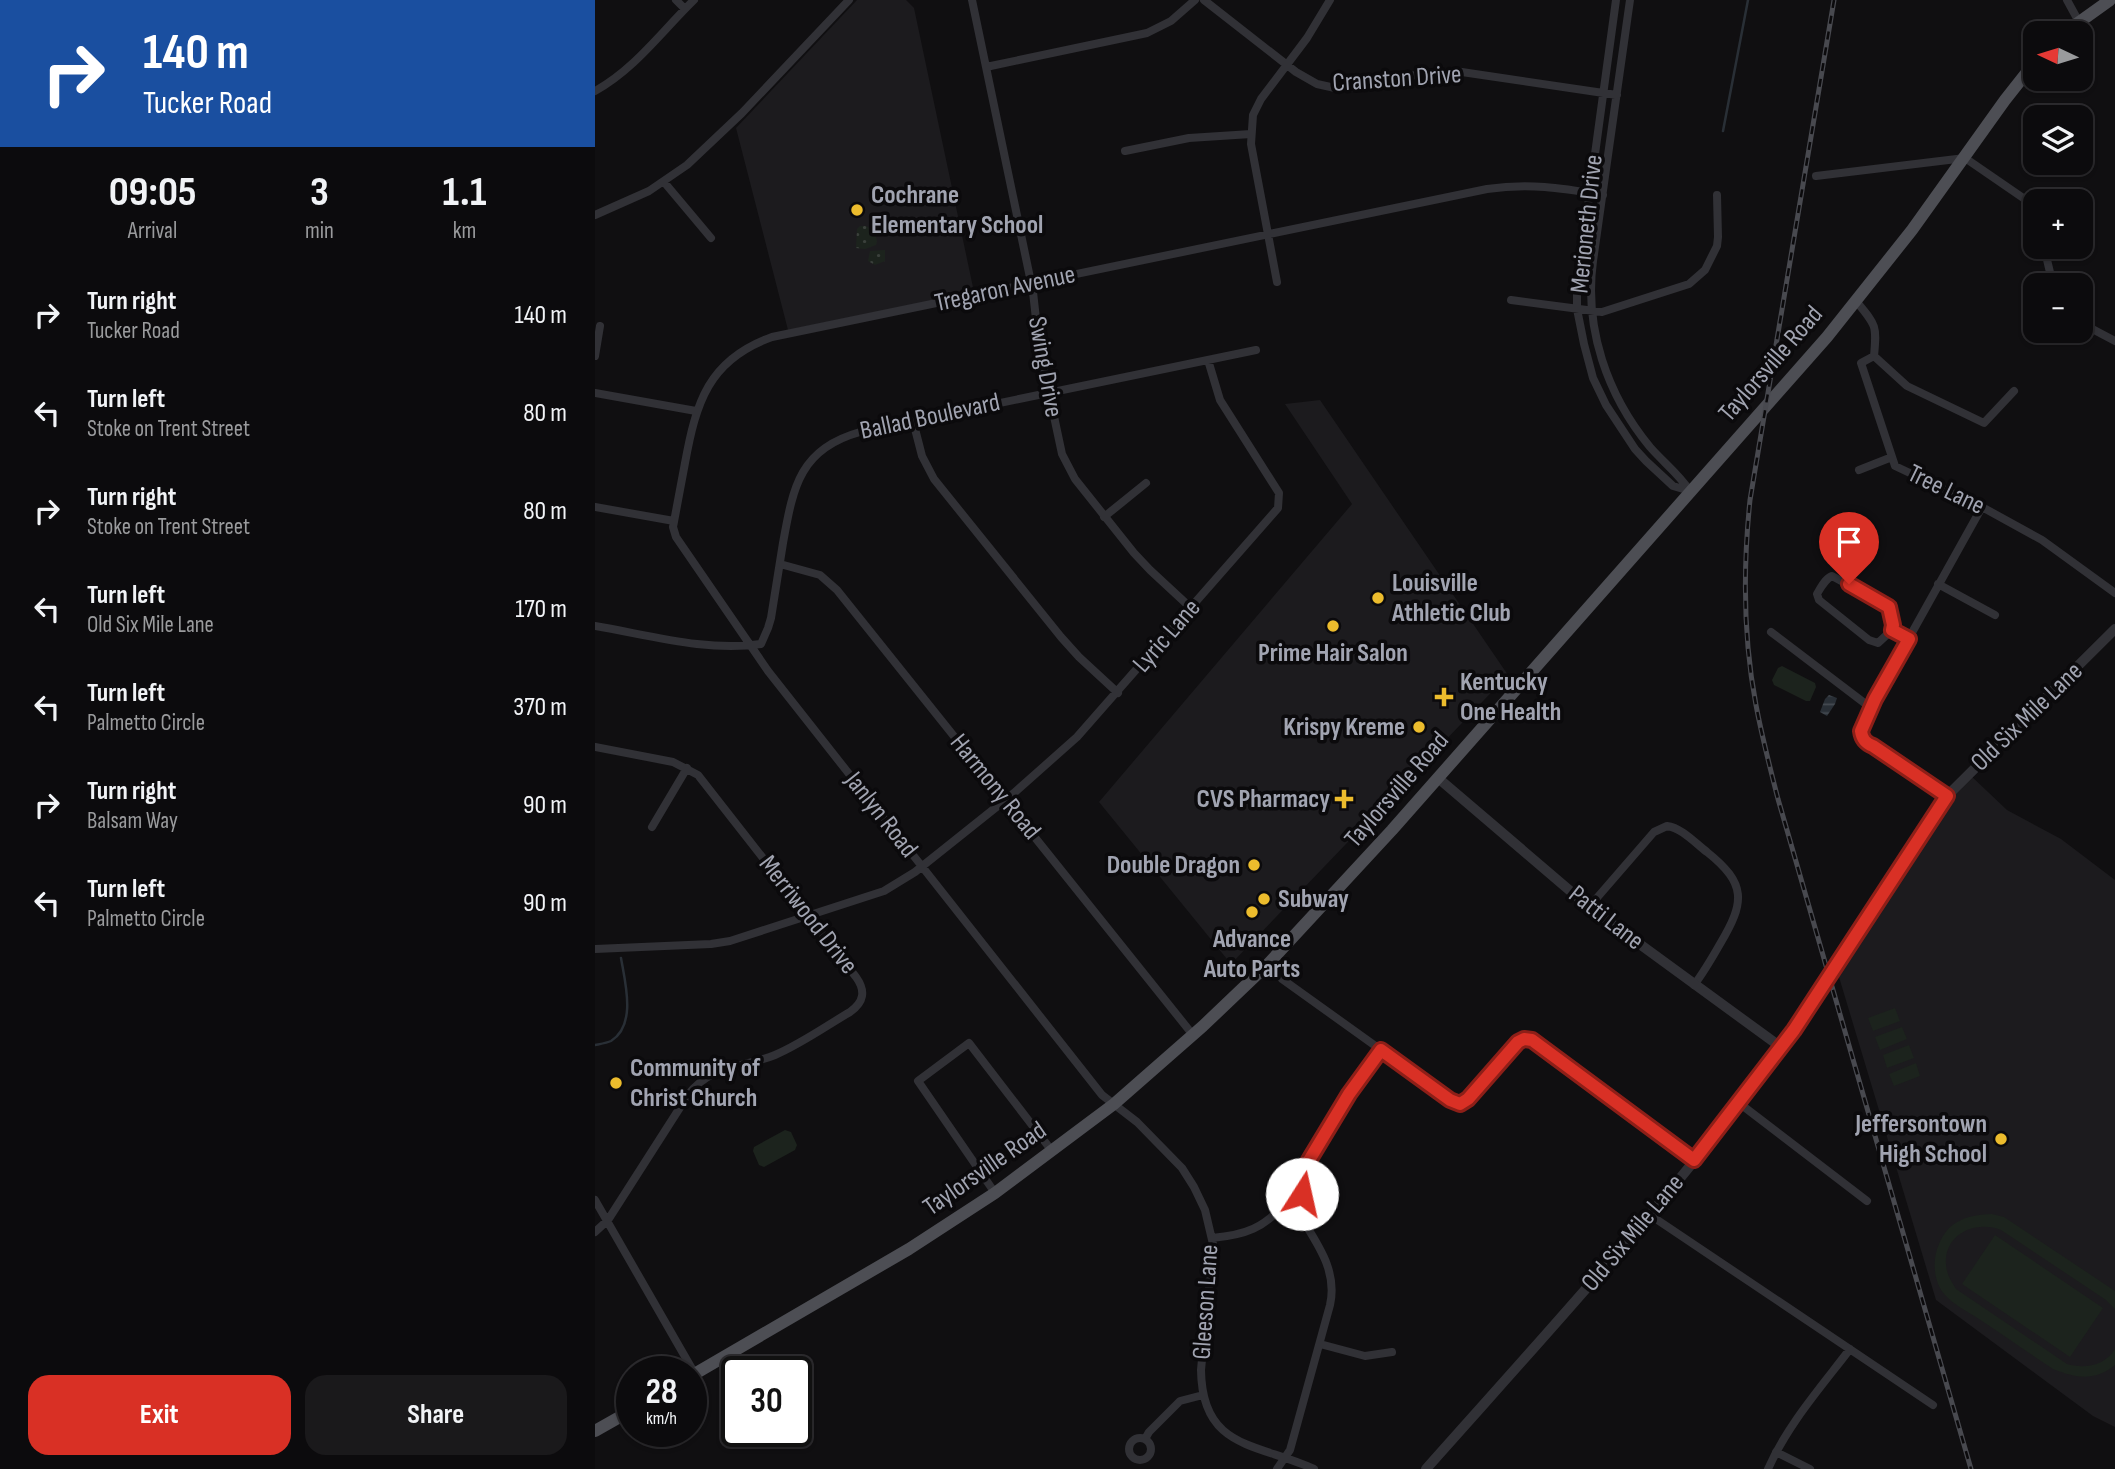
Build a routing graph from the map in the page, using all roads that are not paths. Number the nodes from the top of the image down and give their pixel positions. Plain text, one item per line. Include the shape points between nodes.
1 (676, 0) edge
2 (694, 0) edge
3 (849, 0) edge
4 (972, 0) edge
5 (1195, 0) edge
6 (1204, 0) edge
7 (1330, 0) edge
8 (1616, 0) edge
9 (1630, 0) edge
10 (2067, 0) edge
11 (2110, 0) edge
12 (685, 9) junction
13 (2078, 21) edge
14 (2079, 21) edge
15 (1287, 65) junction
16 (986, 67) junction
17 (2023, 77) edge
18 (597, 87) edge
19 (1603, 93) junction
20 (1617, 94) junction
21 (1251, 134) junction
22 (1125, 151) dead end
23 (1965, 158) junction
24 (1816, 176) dead end
25 (664, 181) junction
26 (1588, 193) junction
27 (1602, 195) junction
28 (1717, 195) dead end
29 (2023, 198) edge
30 (595, 215) edge
31 (1268, 234) junction
32 (711, 239) dead end
33 (1277, 282) dead end
34 (1031, 284) junction
35 (1511, 300) dead end
36 (1856, 301) junction
37 (1577, 309) junction
38 (1591, 310) junction
39 (600, 326) dead end
40 (2093, 329) edge
41 (2115, 341) edge
42 (1256, 350) dead end
43 (595, 356) edge
44 (1874, 356) junction
45 (1208, 360) junction
46 (2014, 391) dead end
47 (595, 393) edge
48 (1049, 393) junction
49 (696, 411) junction
50 (913, 421) junction
51 (1892, 457) junction
52 (1859, 470) dead end
53 (1146, 483) dead end
54 (1690, 491) junction
55 (595, 507) edge
56 (1982, 507) junction
57 (1104, 517) junction
58 (674, 521) junction
59 (780, 564) junction
60 (1938, 584) junction
61 (2115, 593) edge
62 (1191, 608) junction
63 (1995, 615) dead end
64 (595, 626) edge
65 (2115, 629) edge
66 (1892, 630) junction
67 (1772, 632) dead end
68 (1909, 639) junction
69 (751, 645) junction
70 (1118, 692) junction
71 (1869, 713) junction
72 (595, 747) edge
73 (687, 768) junction
74 (1437, 778) junction
75 (1947, 796) junction
76 (1005, 799) junction
77 (652, 827) dead end
78 (922, 866) junction
79 (1588, 906) junction
80 (809, 916) junction
81 (595, 948) edge
82 (1269, 963) junction
83 (1694, 985) junction
84 (1193, 1035) junction
85 (1782, 1048) junction
86 (1381, 1050) junction
87 (1739, 1103) junction
88 (1114, 1104) junction
89 (1052, 1151) junction
90 (1694, 1160) junction
91 (1296, 1182) junction
92 (995, 1192) junction
93 (595, 1200) edge
94 (1867, 1201) dead end
95 (1289, 1203) junction
96 (1649, 1216) junction
97 (608, 1220) junction
98 (595, 1232) edge
99 (1212, 1238) junction
100 (1320, 1345) junction
101 (1850, 1349) junction
102 (1392, 1352) dead end
103 (683, 1356) edge
104 (707, 1367) edge
105 (1203, 1395) junction
106 (1933, 1405) dead end
107 (616, 1419) edge
108 (595, 1431) edge
109 (1145, 1440) dead end
110 (1776, 1452) junction
111 (1285, 1457) junction
112 (1277, 1469) edge
113 (1314, 1469) edge
114 (1426, 1469) edge
115 (1768, 1469) edge
116 (1810, 1469) edge

1 - 12 street
2 - 12 street
3 - 25 street via 706,149
4 - 16 street, Swing Drive
5 - 16 street via 1171,21 1147,33
6 - 15 street, Cranston Drive
7 - 15 street
8 - 19 street, Merioneth Drive
9 - 20 street
10 - 13 street
11 - 14 main road
12 - 18 street via 638,59
15 - 19 street, Cranston Drive via 1310,80 1335,88 1455,71
15 - 21 street via 1256,107
16 - 34 street, Swing Drive
17 - 23 main road, Taylorsville Road
19 - 20 street, Cranston Drive
19 - 26 street, Merioneth Drive
20 - 27 street
21 - 22 street via 1189,138
21 - 31 street
23 - 24 street
23 - 29 street
23 - 36 main road, Taylorsville Road
25 - 30 street
25 - 32 street
26 - 27 street, Tregaron Avenue
26 - 31 street, Tregaron Avenue via 1512,186
26 - 37 street, Merioneth Drive
27 - 38 street
28 - 38 street via 1717,246 1700,275 1662,294 1602,312
31 - 33 street
31 - 34 street, Tregaron Avenue
34 - 48 street, Swing Drive
34 - 49 street, Tregaron Avenue via 761,341 715,376
35 - 37 street
36 - 44 street, Tree Lane via 1877,332
36 - 54 main road, Taylorsville Road
37 - 38 street
37 - 54 street, Merioneth Drive via 1593,378 1625,434 1673,486
38 - 54 street via 1601,357 1622,406
39 - 43 street
40 - 41 street
42 - 45 street, Ballad Boulevard
44 - 46 street via 1907,386 1984,423
44 - 51 street, Tree Lane via 1860,363
45 - 48 street, Ballad Boulevard
45 - 62 street, Lyric Lane via 1220,400 1277,489 1280,502
47 - 49 street
48 - 50 street, Ballad Boulevard
48 - 57 street, Swing Drive via 1069,470
49 - 58 street, Tregaron Avenue
50 - 59 street, Ballad Boulevard via 846,435 814,457 793,494
50 - 70 street via 934,479 1061,637
51 - 52 street
51 - 56 street, Tree Lane via 1895,466
53 - 57 street
54 - 74 main road, Taylorsville Road
55 - 58 street
56 - 60 street
56 - 61 street, Tree Lane via 2042,540
57 - 62 street, Swing Drive
58 - 69 street via 676,537
59 - 69 street, Ballad Boulevard via 768,628 761,644
59 - 76 street, Harmony Road via 827,579
60 - 63 street
60 - 68 street
62 - 70 street, Lyric Lane
64 - 69 street via 712,647
65 - 75 street, Old Six Mile Lane
66 - 66 street via 1889,607 1832,576 1817,594 1869,640 1878,643
66 - 68 street
67 - 71 street
68 - 71 street
69 - 78 street, Janlyn Road
70 - 76 street, Lyric Lane via 1077,737
71 - 75 street via 1861,731 1864,740
72 - 73 street, Merriwood Drive
73 - 77 street
73 - 80 street, Merriwood Drive via 698,775
74 - 79 street, Patti Lane
74 - 82 main road, Taylorsville Road
75 - 85 street, Old Six Mile Lane
76 - 78 street, Lyric Lane
76 - 84 street, Harmony Road
78 - 80 street, Lyric Lane via 884,891
78 - 88 street, Janlyn Road via 1102,1095
79 - 83 street, Patti Lane
79 - 83 street via 1654,832 1667,826 1679,830 1721,864 1738,895 1735,918
80 - 81 street, Lyric Lane via 711,944
80 - 97 street, Merriwood Drive via 861,984 860,1004 776,1054 701,1080
82 - 84 main road, Taylorsville Road
82 - 86 street via 1282,979
83 - 85 street, Patti Lane
84 - 88 main road, Taylorsville Road
85 - 87 street, Old Six Mile Lane
86 - 90 street via 1460,1104 1518,1042 1528,1039
86 - 91 street
87 - 90 street, Old Six Mile Lane
87 - 94 street
88 - 89 main road, Taylorsville Road
88 - 99 street, Gleeson Lane via 1145,1129 1188,1177
89 - 92 main road, Taylorsville Road
89 - 92 street via 969,1044 928,1073 918,1081
90 - 96 street, Old Six Mile Lane
91 - 95 street via 1302,1194
91 - 95 street via 1283,1185 1281,1196
92 - 104 main road, Taylorsville Road via 899,1255
93 - 97 street
95 - 99 street via 1248,1232
95 - 100 street via 1321,1250 1331,1275 1332,1298
96 - 101 street
96 - 114 street, Old Six Mile Lane
97 - 98 street
97 - 103 street
99 - 105 street, Gleeson Lane
100 - 102 street via 1365,1356
100 - 111 street
101 - 106 street
101 - 110 street
105 - 109 street via 1180,1401
105 - 111 street, Gleeson Lane via 1220,1428 1233,1438
107 - 108 main road
110 - 115 street
110 - 116 street
111 - 112 street
111 - 113 street, Gleeson Lane

